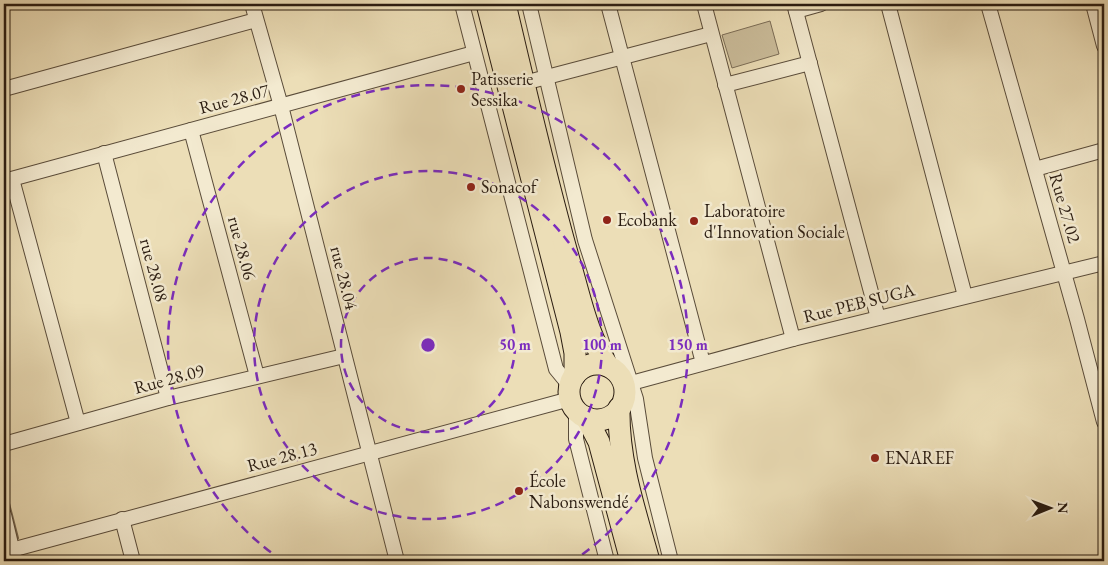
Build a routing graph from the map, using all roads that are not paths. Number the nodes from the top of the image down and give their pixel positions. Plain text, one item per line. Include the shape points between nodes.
1 (252, 4) edge
2 (462, 4) edge
3 (487, 4) edge
4 (506, 4) edge
5 (529, 4) edge
6 (608, 4) edge
7 (704, 4) edge
8 (821, 4) edge
9 (888, 4) edge
10 (988, 4) edge
11 (1093, 4) edge
12 (795, 7) edge
13 (256, 20) junction
14 (711, 34) junction
15 (1104, 46) edge
16 (474, 53) junction
17 (622, 56) junction
18 (810, 64) junction
19 (547, 77) junction
20 (524, 83) junction
21 (725, 85) junction
22 (4, 89) edge
23 (281, 106) junction
24 (191, 130) junction
25 (1104, 150) edge
26 (104, 153) junction
27 (1035, 169) junction
28 (8, 180) edge
29 (1104, 263) edge
30 (1064, 273) junction
31 (965, 296) junction
32 (878, 318) junction
33 (793, 339) junction
34 (344, 356) junction
35 (703, 363) junction
36 (608, 366) junction
37 (257, 376) junction
38 (628, 384) junction
39 (575, 397) junction
40 (168, 398) junction
41 (619, 408) junction
42 (1104, 422) edge
43 (78, 423) junction
44 (4, 444) edge
45 (369, 453) junction
46 (4, 515) edge
47 (122, 519) junction
48 (10, 554) edge
49 (132, 561) edge
50 (397, 561) edge
51 (607, 561) edge
52 (631, 561) edge
53 (650, 561) edge
54 (671, 561) edge

1 - 13 street, rue 28.04
2 - 16 street
3 - 39 highway via 571,332 575,353
4 - 20 highway
5 - 19 street
6 - 17 street
7 - 14 street
8 - 12 street
9 - 31 street
10 - 27 street, Rue 27.02
11 - 15 street
12 - 18 street
13 - 22 street
13 - 23 street, rue 28.04
14 - 17 street
14 - 21 street
16 - 23 street, Rue 28.07
16 - 39 street via 556,369
17 - 19 street
17 - 35 street
18 - 21 street
18 - 32 street
19 - 20 street
19 - 38 street via 585,240
20 - 36 highway via 590,330
21 - 33 street
23 - 24 street, Rue 28.07
23 - 34 street, rue 28.04
24 - 26 street, Rue 28.07
24 - 37 street, rue 28.06
25 - 27 street
26 - 28 street, Rue 28.07
26 - 40 street, rue 28.08
27 - 30 street, Rue 27.02
28 - 43 street
29 - 30 street, Rue PEB SUGA
30 - 31 street, Rue PEB SUGA
30 - 42 street, Rue 27.02
31 - 32 street, Rue PEB SUGA
32 - 33 street, Rue PEB SUGA
33 - 35 street, Rue PEB SUGA
34 - 37 street, Rue 28.09
34 - 45 street, rue 28.04
35 - 38 street, Rue PEB SUGA
36 - 38 highway
36 - 39 highway via 590,365
37 - 40 street, Rue 28.09
38 - 41 highway
38 - 54 street
39 - 41 highway via 604,419
39 - 45 street, Rue 28.13
39 - 51 street via 576,439
39 - 52 highway via 599,442
40 - 43 street, Rue 28.09
41 - 53 highway via 623,466
43 - 44 street, Rue 28.09
45 - 47 street, Rue 28.13
45 - 50 street, rue 28.04
46 - 48 street
47 - 48 street, Rue 28.13
47 - 49 street

